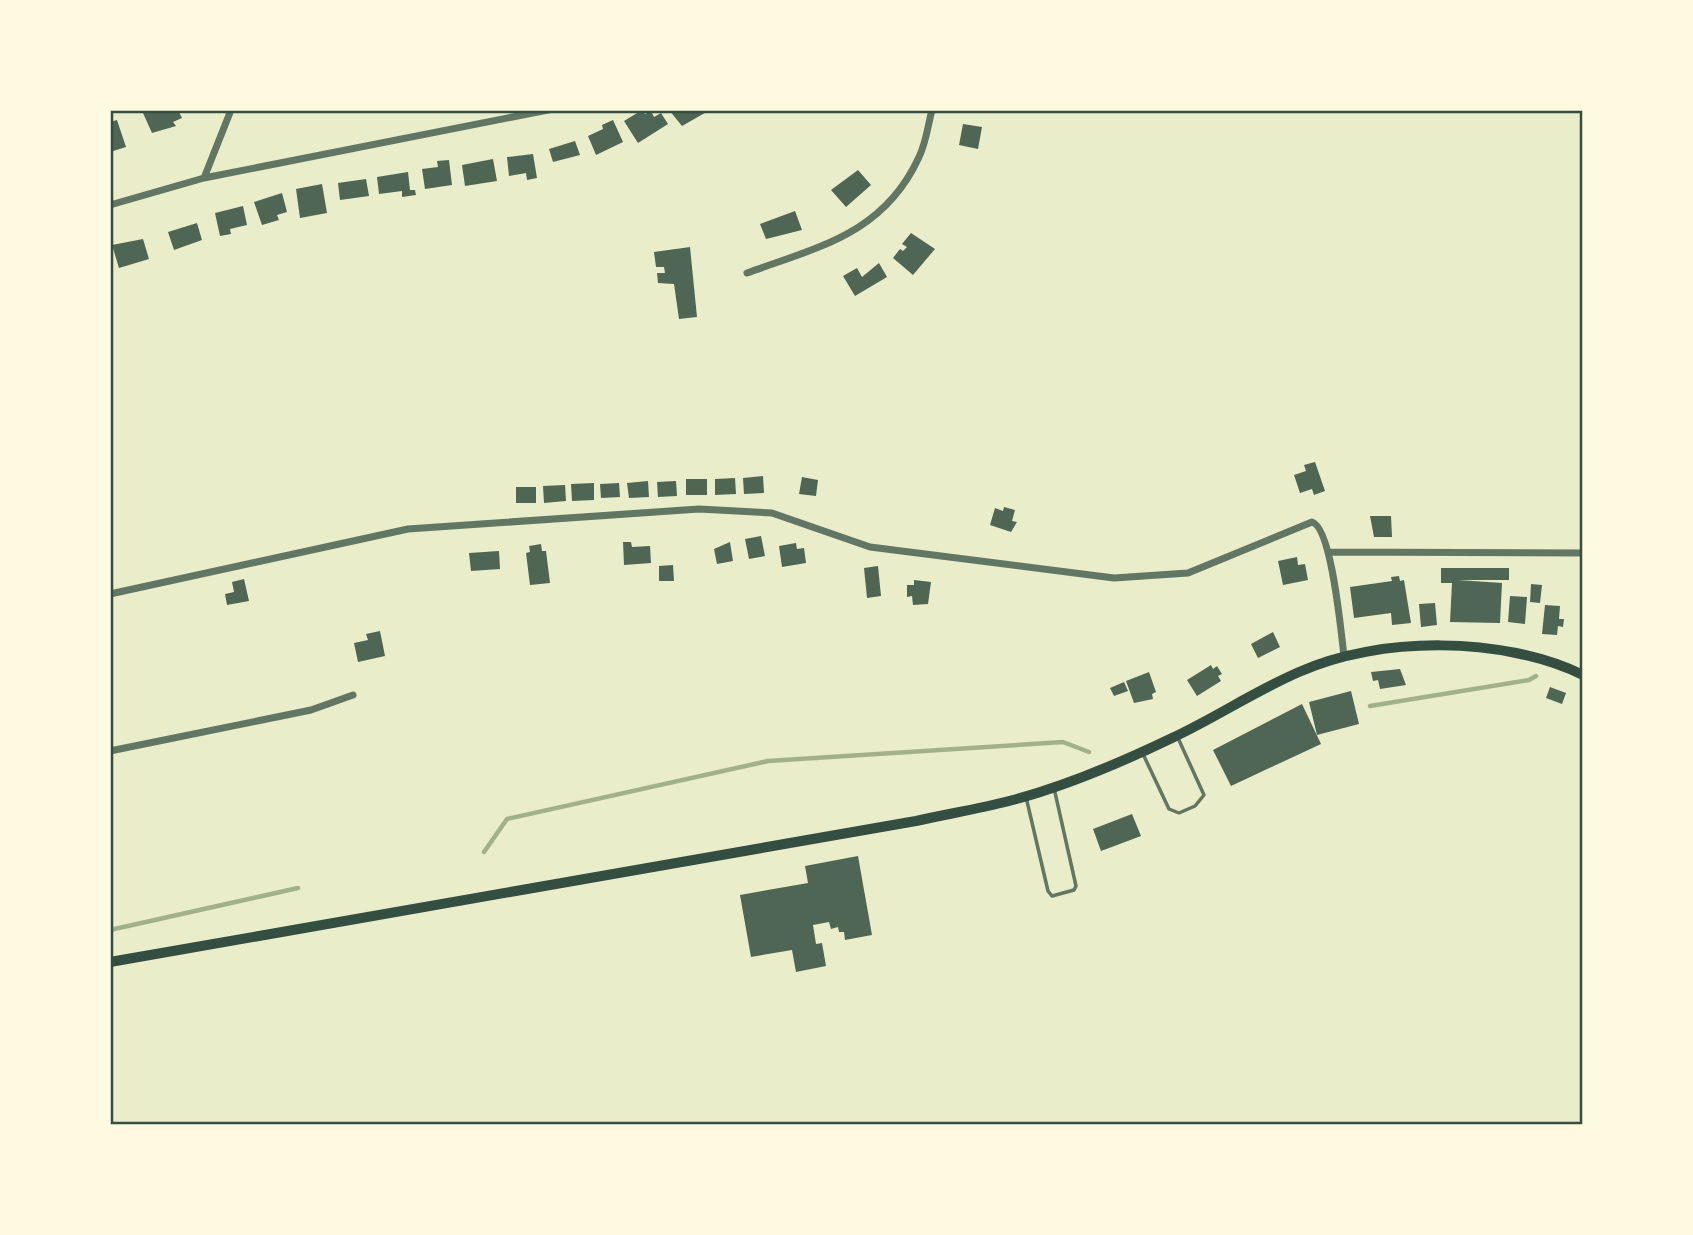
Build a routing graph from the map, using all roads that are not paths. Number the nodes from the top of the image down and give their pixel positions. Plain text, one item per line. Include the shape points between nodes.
1 (231, 110) edge
2 (548, 110) edge
3 (932, 110) edge
4 (204, 178) junction
5 (110, 205) edge
6 (747, 273) dead end
7 (1329, 552) junction
8 (1583, 552) edge
9 (110, 594) edge
10 (1345, 656) junction
11 (1577, 669) edge
12 (1583, 675) edge
13 (353, 695) dead end
14 (1177, 736) junction
15 (110, 751) edge
16 (1142, 751) junction
17 (1054, 786) junction
18 (1025, 796) junction
19 (110, 962) edge

1 - 4 street
2 - 4 street
3 - 6 street via 920,155 885,207 850,235
4 - 5 street
7 - 8 street
7 - 9 street via 1322,528 1307,521 1188,573 1114,578 870,547 772,513 699,509 408,529
7 - 10 street
10 - 11 main road via 1425,646 1479,649
10 - 14 main road via 1299,671
11 - 12 main road
13 - 15 street via 311,710
14 - 16 main road
14 - 16 lane via 1204,795 1195,806 1179,813 1169,809
16 - 17 main road
17 - 18 main road
17 - 18 lane via 1074,890 1052,896 1048,891
18 - 19 main road via 916,821

